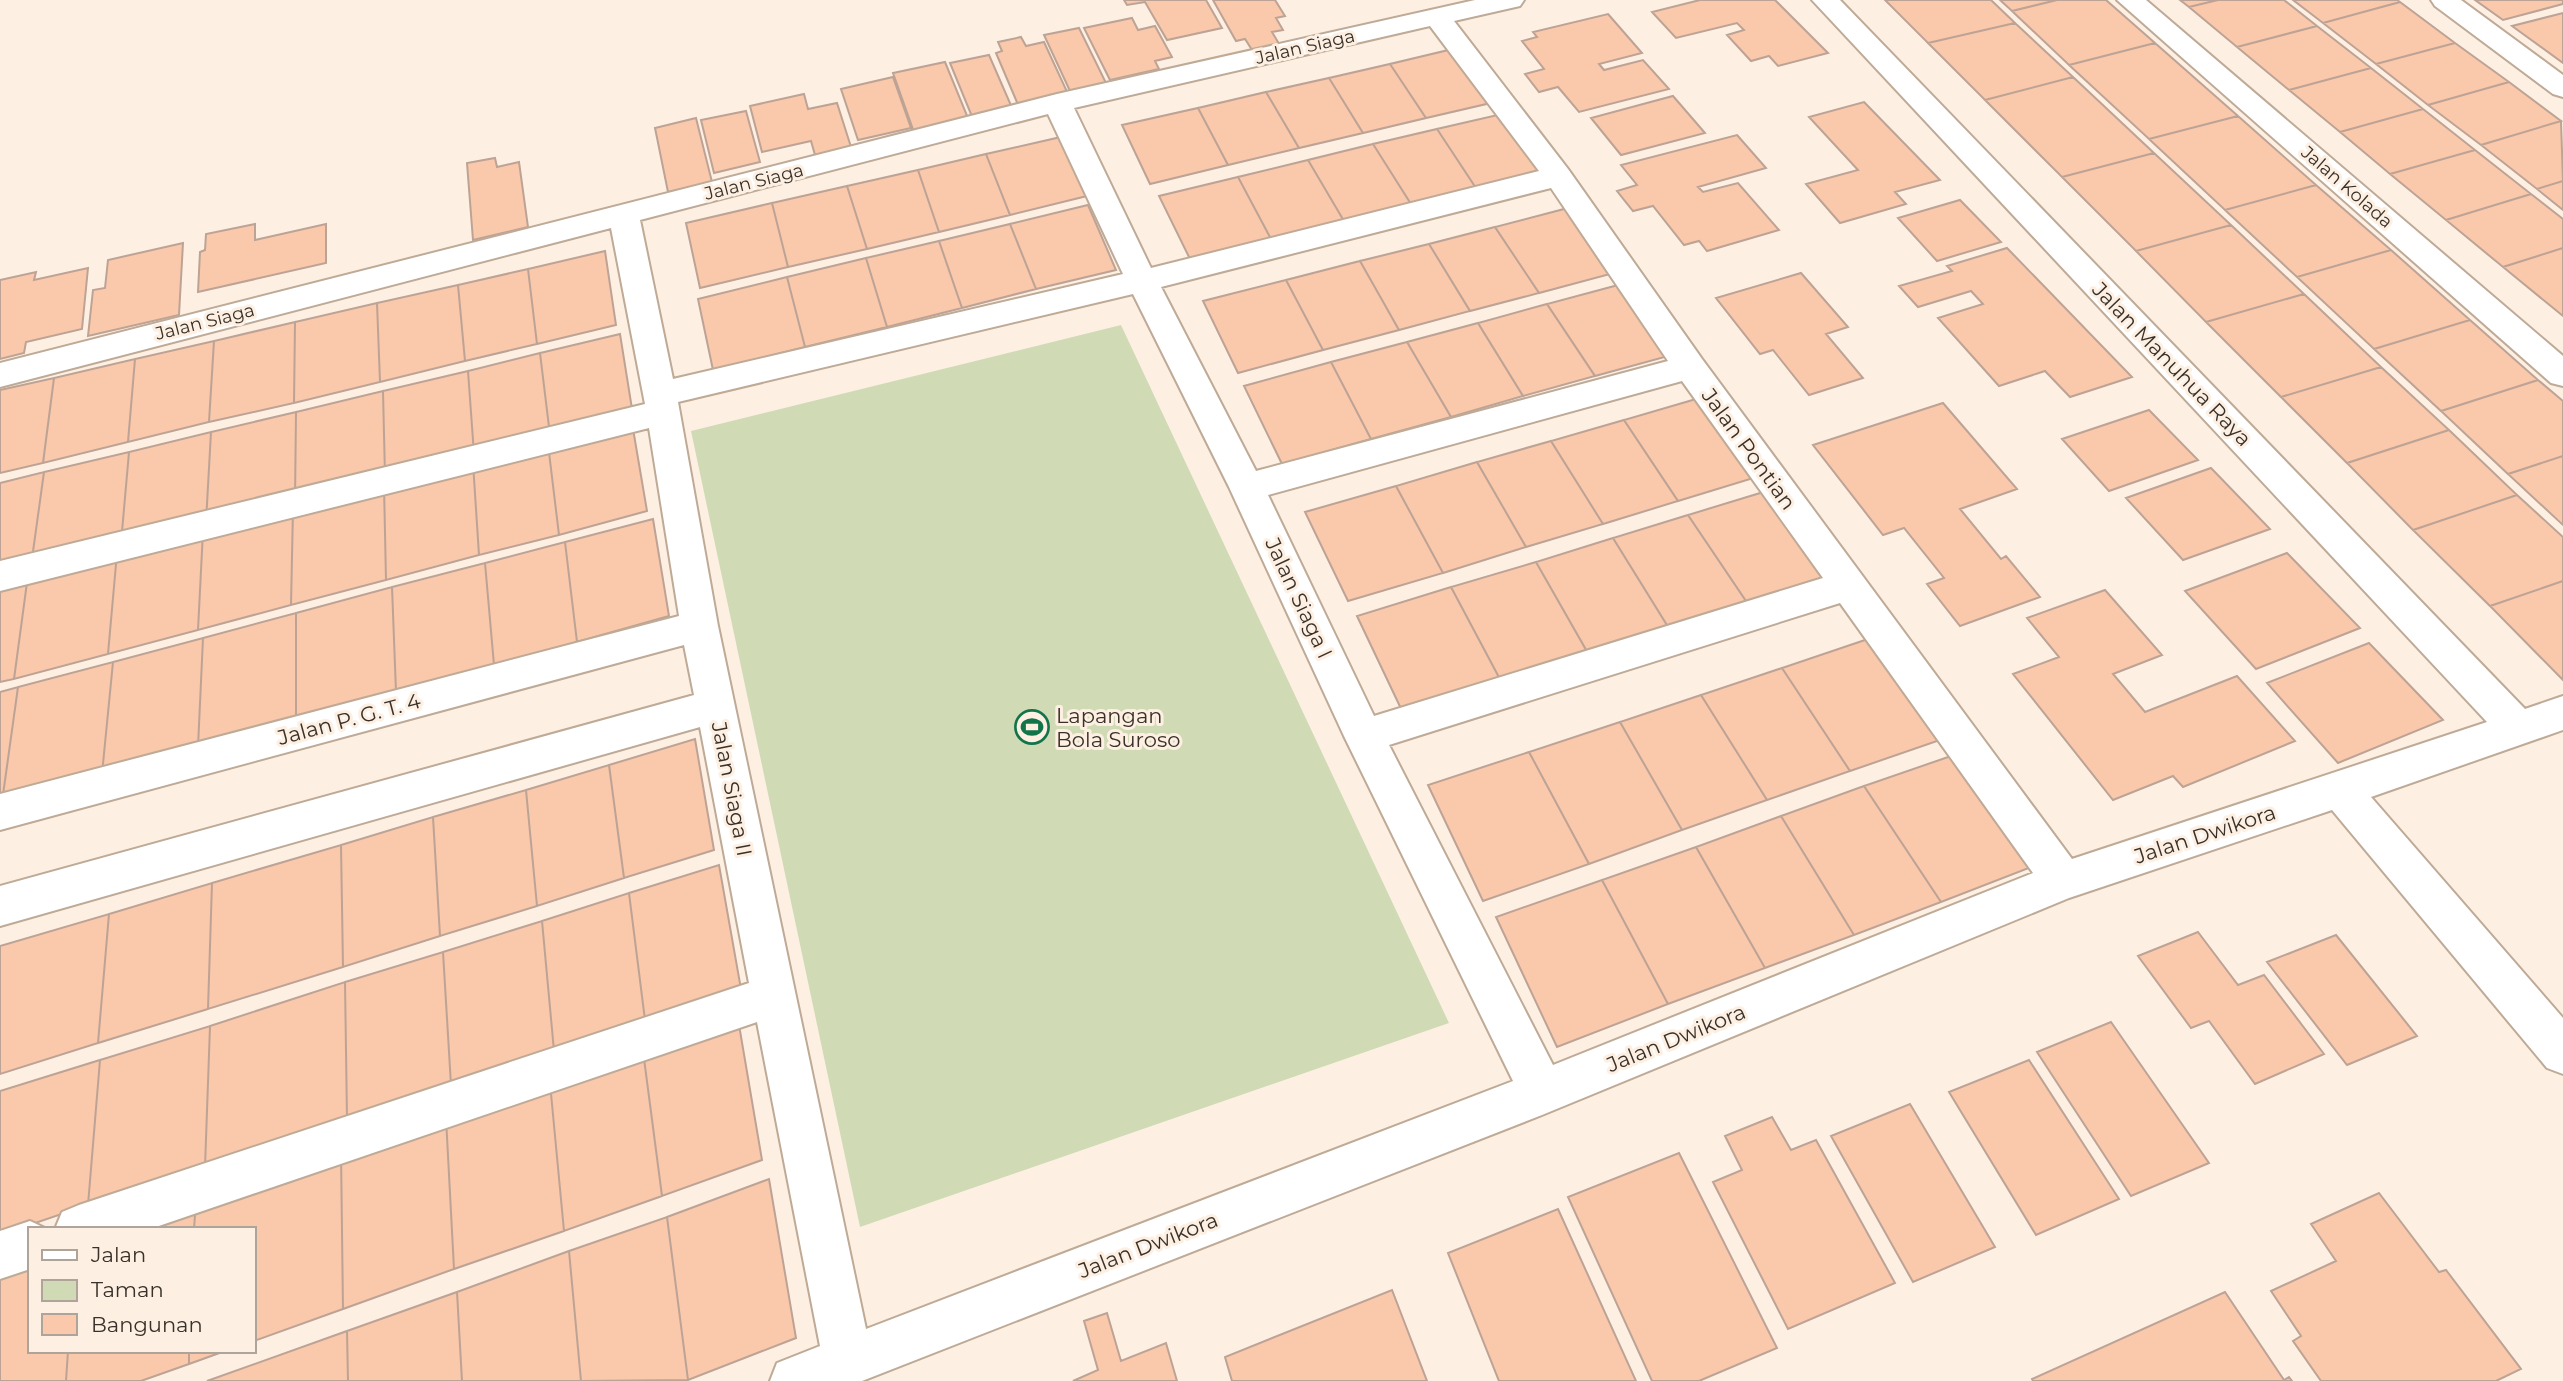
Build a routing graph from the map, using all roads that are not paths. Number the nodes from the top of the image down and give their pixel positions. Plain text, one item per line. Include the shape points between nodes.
1 (1825, 0) edge
2 (2130, 0) edge
3 (2444, 0) edge
4 (1495, 1) edge
5 (1437, 16) junction
6 (2563, 88) edge
7 (1057, 103) junction
8 (1559, 176) junction
9 (624, 215) junction
10 (1142, 281) junction
11 (1690, 367) junction
12 (2563, 374) edge
13 (0, 375) edge
14 (662, 403) junction
15 (1247, 487) junction
16 (0, 576) edge
17 (1847, 586) junction
18 (699, 626) junction
19 (715, 706) junction
20 (2563, 713) edge
21 (2519, 729) junction
22 (1364, 737) junction
23 (2340, 790) junction
24 (0, 812) edge
25 (2063, 881) junction
26 (0, 906) edge
27 (773, 996) junction
28 (2563, 1052) edge
29 (1542, 1091) junction
30 (85, 1227) edge
31 (28, 1246) edge
32 (0, 1255) edge
33 (848, 1362) junction
34 (795, 1381) edge

1 - 21 street, Jalan Manuhua Raya
2 - 12 street, Jalan Kolada
3 - 6 street
4 - 5 street, Jalan Siaga
5 - 7 street, Jalan Siaga
5 - 8 street, Jalan Pontian
7 - 9 street, Jalan Siaga
7 - 10 street, Jalan Siaga I
8 - 10 street
8 - 11 street, Jalan Pontian
9 - 13 street, Jalan Siaga
9 - 14 street, Jalan Siaga II
10 - 14 street
10 - 15 street, Jalan Siaga I
11 - 15 street
11 - 17 street, Jalan Pontian
14 - 16 street
14 - 18 street, Jalan Siaga II
15 - 22 street, Jalan Siaga I
17 - 22 street
17 - 25 street, Jalan Pontian
18 - 19 street, Jalan Siaga II
18 - 24 street, Jalan P. G. T. 4
19 - 26 street
19 - 27 street, Jalan Siaga II
20 - 21 street, Jalan Dwikora
21 - 23 street, Jalan Dwikora
22 - 29 street, Jalan Siaga I
23 - 25 street, Jalan Dwikora
23 - 28 street
25 - 29 street, Jalan Dwikora
27 - 30 street
27 - 33 street, Jalan Siaga II
29 - 33 street, Jalan Dwikora
31 - 32 street
33 - 34 street, Jalan Dwikora

